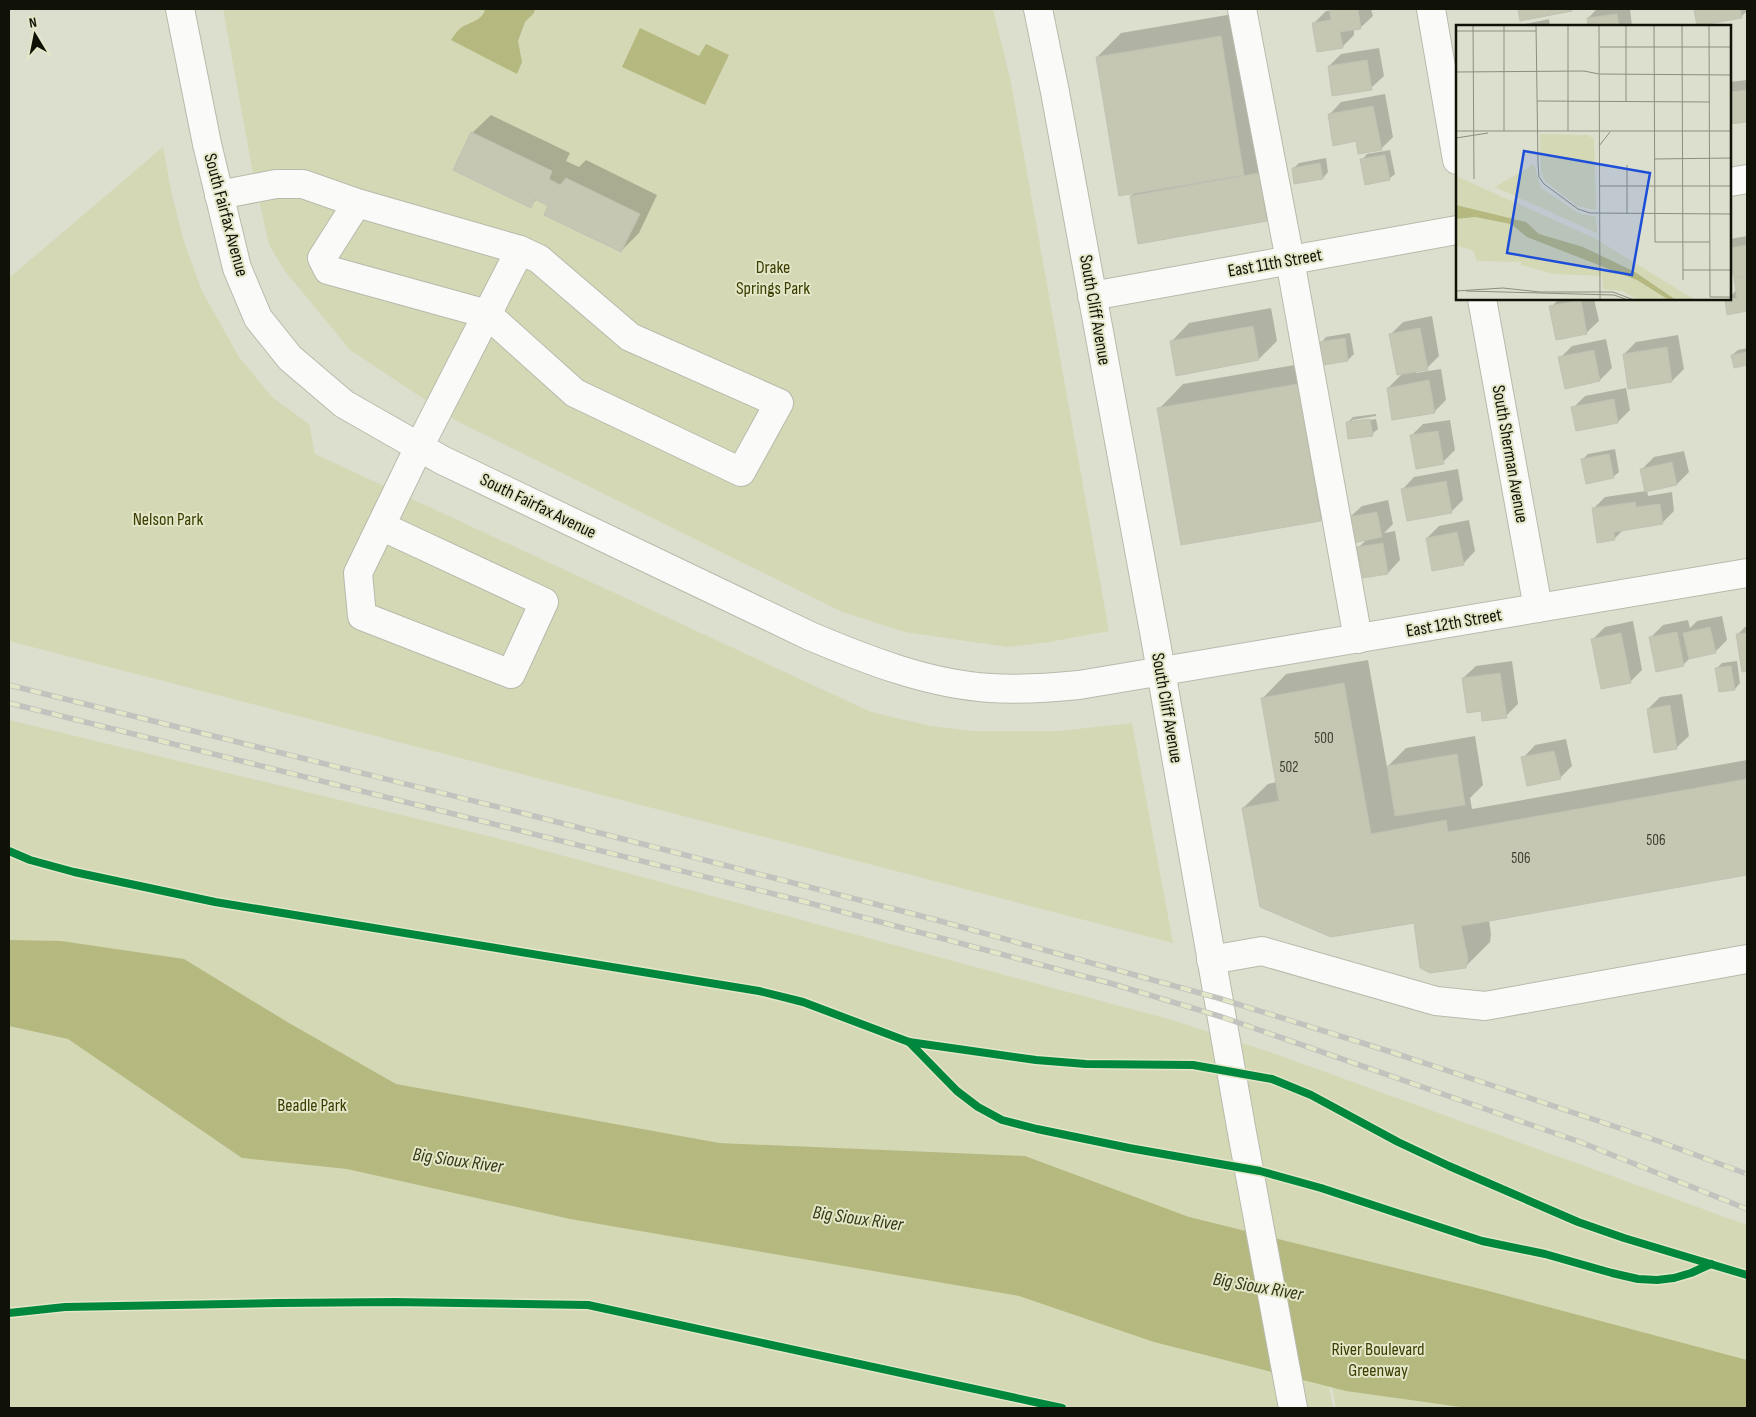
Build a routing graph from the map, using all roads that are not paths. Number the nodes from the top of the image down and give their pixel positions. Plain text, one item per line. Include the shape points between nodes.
1 (180, 9) edge
2 (1038, 9) edge
3 (1242, 9) edge
4 (1431, 9) edge
5 (1456, 154) edge
6 (1747, 179) edge
7 (1731, 182) edge
8 (219, 195) junction
9 (357, 203) junction
10 (1456, 230) edge
11 (520, 250) junction
12 (1290, 260) junction
13 (1092, 296) junction
14 (1482, 300) edge
15 (488, 314) junction
16 (419, 447) junction
17 (381, 526) junction
18 (1747, 573) edge
19 (1538, 608) junction
20 (1358, 639) junction
21 (1161, 673) junction
22 (1747, 958) edge
23 (1211, 960) junction
24 (1293, 1408) edge

1 - 8 street, South Fairfax Avenue
2 - 13 street, South Cliff Avenue
3 - 12 street
4 - 5 street
6 - 7 street
8 - 9 street via 276,184 303,184
8 - 16 street, South Fairfax Avenue via 237,268 258,318 290,358 344,404
9 - 11 street
9 - 15 street via 322,258 328,270
10 - 12 street, East 11th Street
11 - 15 street
11 - 15 street via 539,259 630,336 780,403 741,472 575,393
12 - 13 street, East 11th Street
12 - 20 street
13 - 21 street, South Cliff Avenue
14 - 19 street, South Sherman Avenue
15 - 16 street
16 - 17 street
16 - 21 street, South Fairfax Avenue via 857,656 946,681 989,688 1078,686
17 - 17 street via 358,573 362,616 511,674 544,602
18 - 19 street, East 12th Street
19 - 20 street, East 12th Street
20 - 21 street, East 12th Street
21 - 23 street, South Cliff Avenue
22 - 23 street via 1485,1006 1436,1002 1262,950
23 - 24 street, South Cliff Avenue

